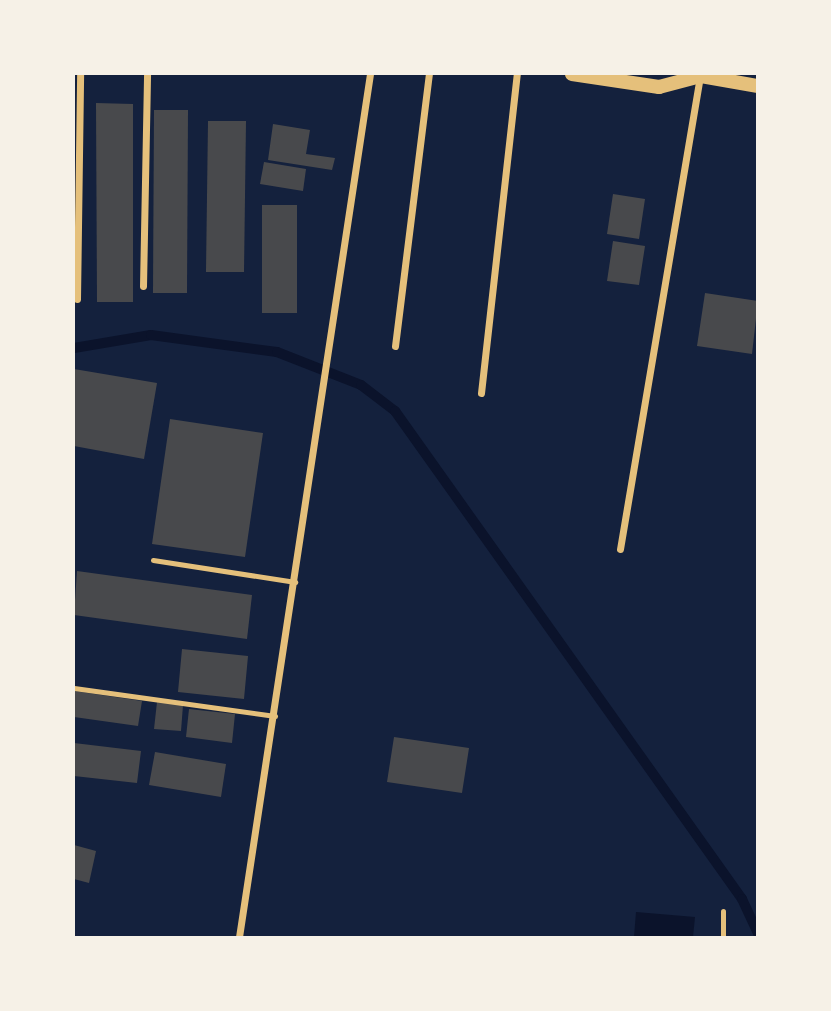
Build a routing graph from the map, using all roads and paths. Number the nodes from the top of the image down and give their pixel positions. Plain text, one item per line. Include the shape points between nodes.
1 (80, 74) edge
2 (147, 74) edge
3 (370, 74) edge
4 (429, 74) edge
5 (517, 74) edge
6 (572, 74) edge
7 (699, 75) edge
8 (758, 86) edge
9 (143, 286) dead end
10 (78, 299) dead end
11 (395, 346) dead end
12 (481, 393) dead end
13 (620, 549) dead end
14 (153, 560) dead end
15 (295, 582) junction
16 (74, 688) edge
17 (275, 716) junction
18 (723, 911) dead end
19 (239, 937) edge
20 (723, 937) edge

1 - 10 street
2 - 9 street
3 - 15 street
4 - 11 street
5 - 12 street
6 - 7 main road via 659,87
7 - 8 main road
7 - 13 street
14 - 15 lane
15 - 17 street
16 - 17 lane
17 - 19 street
18 - 20 lane

